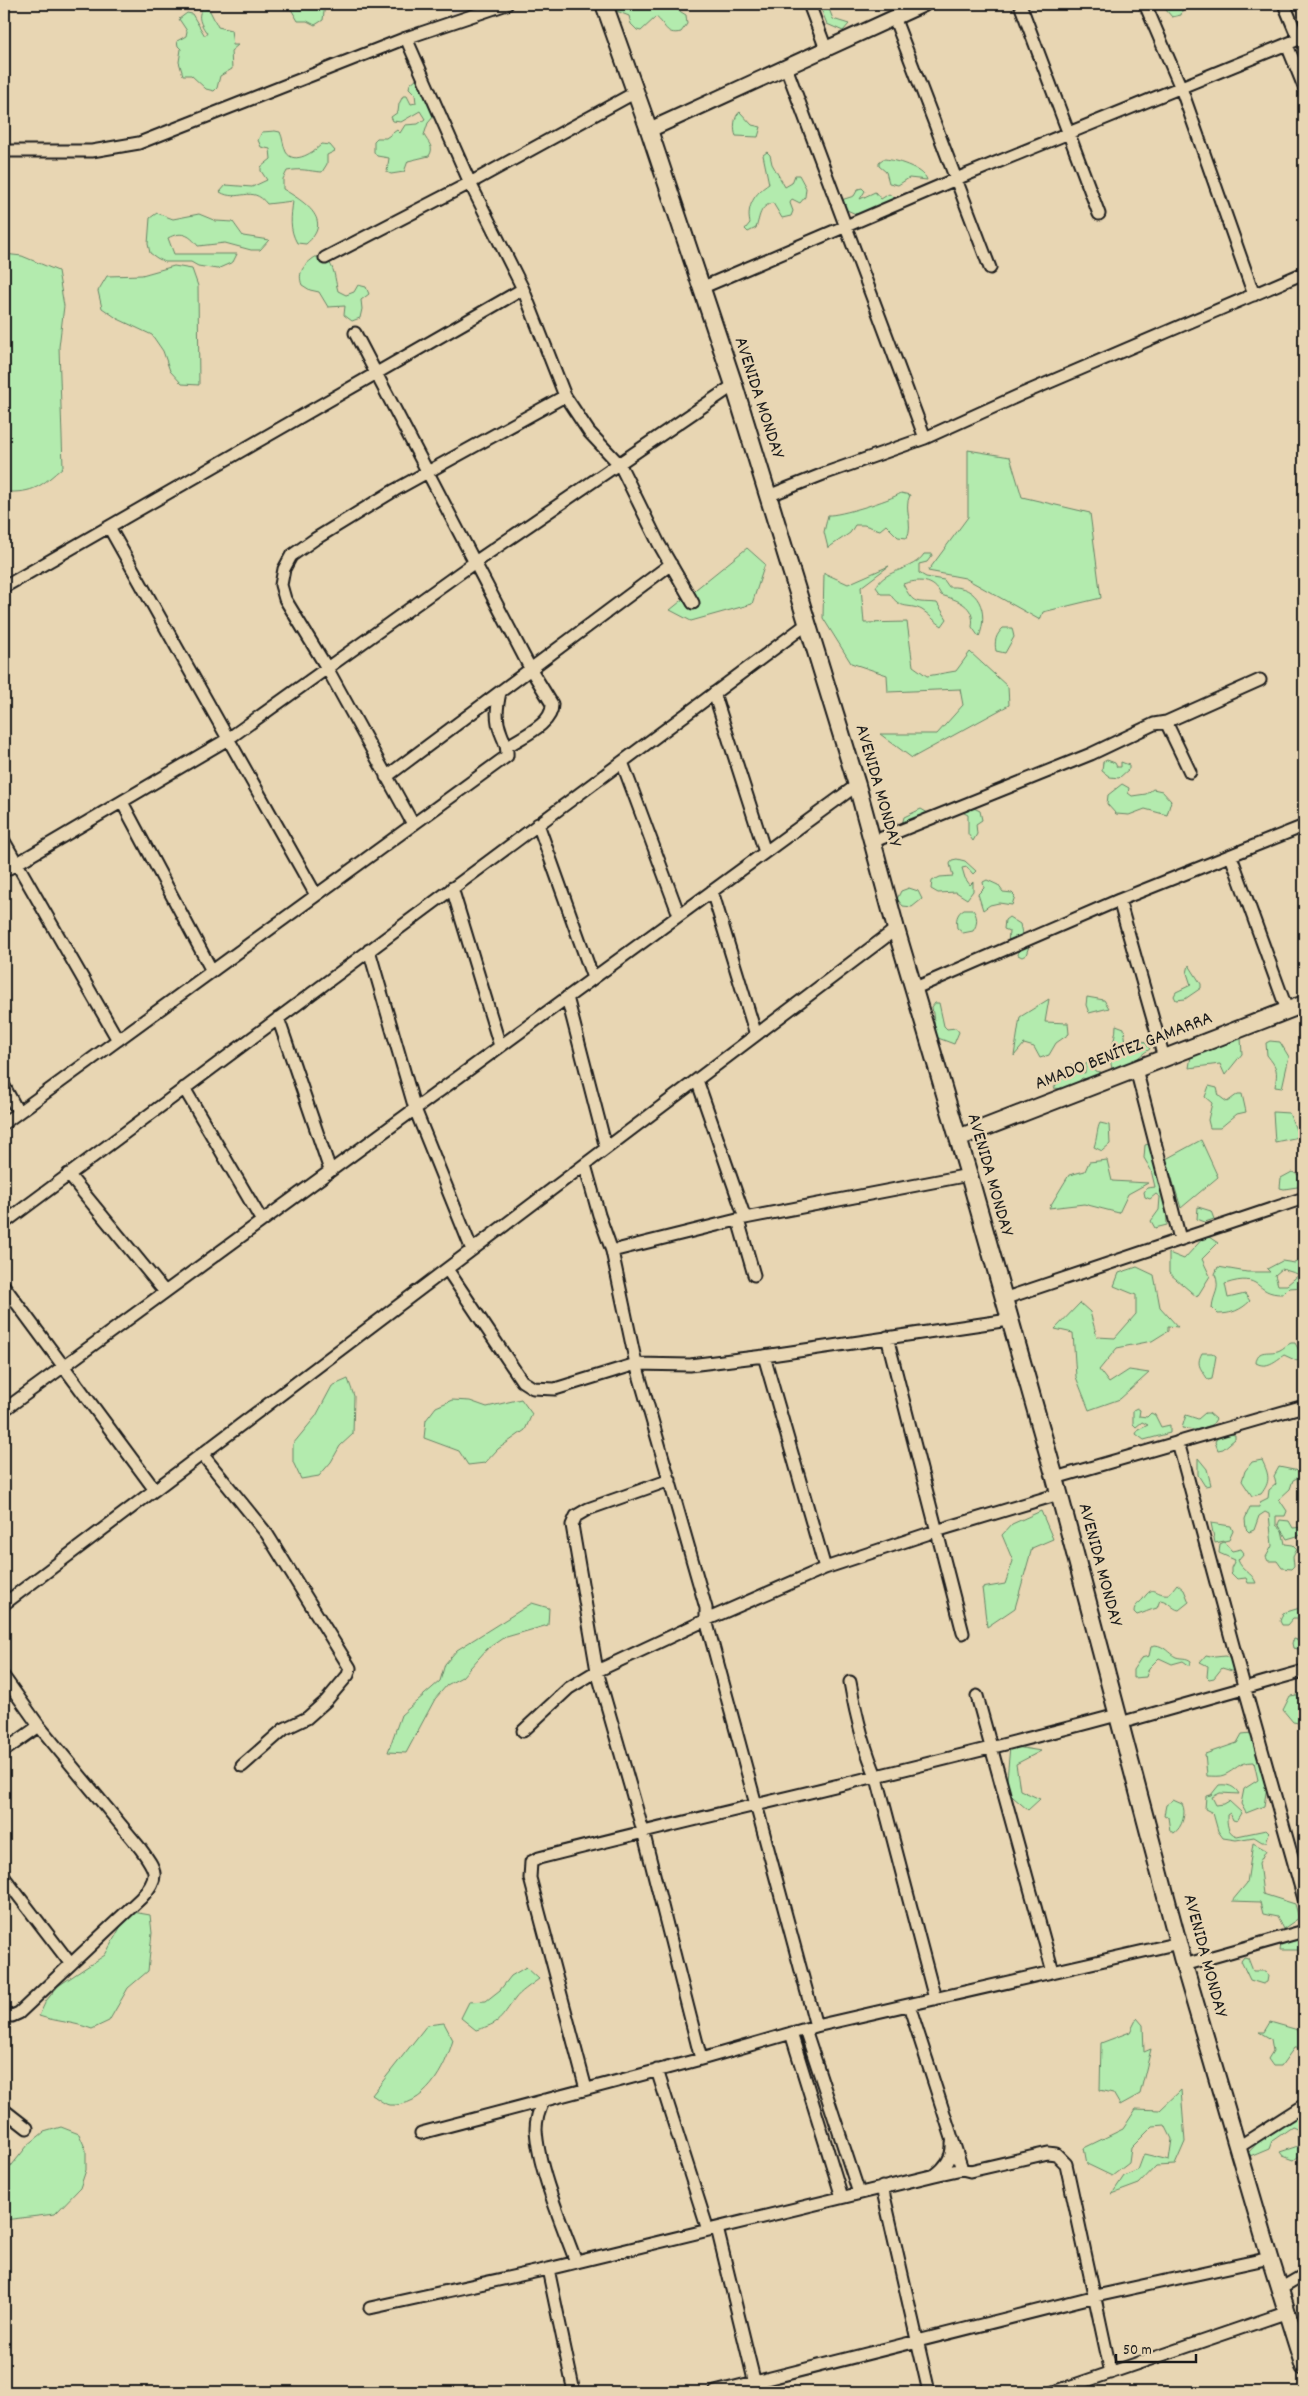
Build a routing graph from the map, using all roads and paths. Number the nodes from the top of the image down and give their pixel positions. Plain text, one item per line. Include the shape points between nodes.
1 (507, 4) edge
2 (604, 4) edge
3 (809, 4) edge
4 (924, 4) edge
5 (1020, 4) edge
6 (1145, 4) edge
7 (1284, 4) edge
8 (894, 18) junction
9 (406, 38) junction
10 (1301, 39) edge
11 (1287, 45) junction
12 (826, 49) junction
13 (786, 67) junction
14 (1304, 87) edge
15 (1181, 88) junction
16 (636, 92) junction
17 (649, 130) junction
18 (1069, 134) junction
19 (4, 150) edge
20 (956, 178) junction
21 (470, 183) junction
22 (1100, 214) dead end
23 (846, 226) junction
24 (325, 258) dead end
25 (990, 268) dead end
26 (1304, 273) edge
27 (701, 288) junction
28 (522, 290) junction
29 (1254, 295) junction
30 (355, 332) dead end
31 (376, 373) junction
32 (734, 385) junction
33 (565, 396) junction
34 (925, 438) junction
35 (620, 465) junction
36 (428, 472) junction
37 (768, 496) junction
38 (109, 527) junction
39 (475, 562) junction
40 (671, 564) junction
41 (4, 587) edge
42 (693, 603) dead end
43 (807, 624) junction
44 (327, 668) junction
45 (530, 668) junction
46 (1260, 680) dead end
47 (500, 692) junction
48 (714, 693) junction
49 (1166, 722) junction
50 (228, 739) junction
51 (508, 746) junction
52 (622, 762) junction
53 (1190, 772) dead end
54 (386, 777) junction
55 (857, 785) junction
56 (122, 802) junction
57 (413, 824) junction
58 (538, 824) junction
59 (1304, 826) edge
60 (4, 841) edge
61 (872, 842) junction
62 (765, 852) junction
63 (1230, 856) junction
64 (16, 864) junction
65 (4, 871) edge
66 (452, 888) junction
67 (712, 891) junction
68 (316, 895) junction
69 (1119, 900) junction
70 (679, 915) junction
71 (896, 930) junction
72 (369, 950) junction
73 (212, 971) junction
74 (593, 978) junction
75 (913, 989) junction
76 (567, 997) junction
77 (1304, 1004) edge
78 (1287, 1010) junction
79 (278, 1018) junction
80 (756, 1035) junction
81 (118, 1040) junction
82 (500, 1046) junction
83 (1164, 1058) junction
84 (1136, 1070) junction
85 (697, 1080) junction
86 (4, 1086) edge
87 (184, 1088) junction
88 (415, 1108) junction
89 (18, 1112) junction
90 (4, 1123) edge
91 (958, 1138) junction
92 (606, 1148) junction
93 (585, 1165) junction
94 (330, 1170) junction
95 (68, 1174) junction
96 (969, 1175) junction
97 (1304, 1198) edge
98 (741, 1219) junction
99 (262, 1221) junction
100 (4, 1223) edge
101 (1180, 1239) junction
102 (472, 1250) junction
103 (612, 1251) junction
104 (447, 1269) junction
105 (754, 1275) dead end
106 (4, 1286) edge
107 (165, 1292) junction
108 (1003, 1299) junction
109 (1009, 1320) junction
110 (887, 1338) junction
111 (764, 1356) junction
112 (636, 1364) junction
113 (64, 1366) junction
114 (1304, 1407) edge
115 (4, 1410) edge
116 (1178, 1442) junction
117 (202, 1454) junction
118 (1055, 1478) junction
119 (670, 1480) junction
120 (155, 1490) junction
121 (1059, 1494) junction
122 (936, 1531) junction
123 (825, 1568) junction
124 (4, 1604) edge
125 (706, 1620) junction
126 (963, 1632) dead end
127 (597, 1671) junction
128 (1304, 1671) edge
129 (4, 1677) edge
130 (850, 1682) dead end
131 (1244, 1686) junction
132 (977, 1696) dead end
133 (1119, 1719) junction
134 (39, 1726) junction
135 (522, 1731) dead end
136 (992, 1749) junction
137 (4, 1751) edge
138 (242, 1766) dead end
139 (877, 1778) junction
140 (756, 1806) junction
141 (643, 1831) junction
142 (4, 1877) edge
143 (1304, 1899) edge
144 (1304, 1931) edge
145 (1178, 1943) junction
146 (70, 1962) junction
147 (1184, 1965) junction
148 (1053, 1972) junction
149 (935, 1999) junction
150 (909, 2005) junction
151 (4, 2014) edge
152 (811, 2027) junction
153 (791, 2033) junction
154 (701, 2059) junction
155 (657, 2070) junction
156 (586, 2089) junction
157 (544, 2100) junction
158 (1304, 2105) edge
159 (4, 2110) edge
160 (27, 2128) dead end
161 (421, 2133) dead end
162 (952, 2137) junction
163 (1237, 2148) junction
164 (962, 2169) junction
165 (936, 2175) junction
166 (882, 2187) junction
167 (860, 2193) junction
168 (842, 2197) junction
169 (713, 2229) junction
170 (1270, 2258) junction
171 (576, 2262) junction
172 (548, 2269) junction
173 (1304, 2275) edge
174 (1280, 2289) junction
175 (1096, 2296) junction
176 (370, 2308) dead end
177 (1288, 2312) junction
178 (917, 2340) junction
179 (1304, 2367) edge
180 (1111, 2373) junction
181 (755, 2387) edge
182 (574, 2392) edge
183 (715, 2392) edge
184 (929, 2392) edge
185 (1054, 2392) edge

1 - 9 street
2 - 16 main road, AVENIDA MONDAY
3 - 12 street
4 - 8 street
5 - 18 street
6 - 15 street
7 - 10 street
8 - 12 street
8 - 20 street
9 - 19 street via 139,143 92,152
9 - 21 street
10 - 11 street
11 - 14 street
11 - 15 street
12 - 13 street
13 - 17 street
13 - 23 street
15 - 18 street
15 - 29 street
16 - 17 main road, AVENIDA MONDAY
16 - 21 street
17 - 27 main road, AVENIDA MONDAY
18 - 20 street
18 - 22 street
20 - 23 street
20 - 25 street
21 - 24 street
21 - 28 street
23 - 27 street
23 - 34 street
26 - 29 street
27 - 32 main road, AVENIDA MONDAY
28 - 31 street
28 - 33 street
29 - 34 street
30 - 31 street
31 - 36 street
31 - 38 street
32 - 35 street
32 - 37 main road, AVENIDA MONDAY
33 - 35 street via 589,432
33 - 36 street
34 - 37 street
35 - 39 street
35 - 40 street
36 - 39 street
36 - 44 street via 315,539 287,562 281,586 285,599
37 - 43 main road, AVENIDA MONDAY
38 - 41 street
38 - 50 street
39 - 44 street
39 - 45 street
40 - 42 street
40 - 45 street
43 - 48 street
43 - 55 main road, AVENIDA MONDAY
44 - 50 street
44 - 54 street
45 - 47 street
45 - 51 street via 553,711 548,719
46 - 49 street
47 - 51 street via 497,722
47 - 54 street
48 - 52 street
48 - 62 street
49 - 53 street
49 - 61 street via 1154,724 1091,754
50 - 56 street
50 - 68 street
51 - 57 street via 507,756
52 - 58 street
52 - 70 street
54 - 57 street
55 - 61 main road, AVENIDA MONDAY
55 - 62 street
56 - 64 street
56 - 73 street
57 - 68 street
58 - 66 street
58 - 74 street
59 - 63 street
60 - 64 street
61 - 71 main road, AVENIDA MONDAY
62 - 67 street
63 - 69 street
63 - 78 street
64 - 65 street
64 - 81 street
66 - 72 street
66 - 82 street
67 - 70 street
67 - 80 street
68 - 73 street
69 - 75 street
69 - 83 street
70 - 74 street
71 - 75 main road, AVENIDA MONDAY
71 - 80 street
72 - 79 street
72 - 88 street
73 - 81 street
74 - 76 street
75 - 91 main road, AVENIDA MONDAY
76 - 82 street
76 - 92 street
77 - 78 main road, AMADO BENÍTEZ GAMARRA
78 - 83 main road, AMADO BENÍTEZ GAMARRA
79 - 87 street
79 - 94 street
80 - 85 street
81 - 89 street
82 - 88 street
83 - 84 main road, AMADO BENÍTEZ GAMARRA
84 - 91 main road, AMADO BENÍTEZ GAMARRA
84 - 101 street
85 - 92 street
85 - 98 street
86 - 89 street
87 - 95 street
87 - 99 street
88 - 94 street
88 - 102 street
89 - 90 street
91 - 96 main road, AVENIDA MONDAY
92 - 93 street
93 - 102 street
93 - 103 street
94 - 99 street
95 - 100 street
95 - 107 street
96 - 98 street
96 - 108 main road, AVENIDA MONDAY
97 - 101 street
98 - 103 street
98 - 105 street
99 - 107 street
101 - 108 street
102 - 104 street
103 - 112 street
104 - 112 street via 522,1382 533,1388 555,1389
104 - 117 street
106 - 113 street
107 - 113 street
108 - 109 main road, AVENIDA MONDAY
109 - 110 street
109 - 118 main road, AVENIDA MONDAY
110 - 111 street
110 - 122 street
111 - 112 street via 690,1365
111 - 123 street
112 - 119 street
113 - 115 street
113 - 120 street
114 - 116 street
116 - 118 street
116 - 131 street
117 - 120 street
117 - 138 street via 267,1534 350,1668 326,1701 307,1718 284,1729
118 - 121 main road, AVENIDA MONDAY
119 - 125 street via 706,1608
119 - 127 street via 588,1509 576,1516 572,1526
120 - 124 street
121 - 122 street
121 - 133 main road, AVENIDA MONDAY
122 - 123 street
122 - 126 street
123 - 125 street
125 - 127 street
125 - 140 street
127 - 135 street via 569,1688
127 - 141 street
128 - 131 street
129 - 134 street
130 - 139 street via 857,1724
131 - 133 street
131 - 143 street
132 - 136 street
133 - 136 street
133 - 145 main road, AVENIDA MONDAY
134 - 137 street
134 - 146 street via 140,1848 155,1872 155,1880 141,1898
136 - 139 street
136 - 148 street
139 - 140 street
139 - 149 street
140 - 141 street
140 - 152 street
141 - 154 street
141 - 156 street via 531,1862 530,1878
142 - 146 street
144 - 147 street
145 - 147 main road, AVENIDA MONDAY
145 - 148 street
146 - 151 street via 19,2012 12,2016
147 - 163 main road, AVENIDA MONDAY
148 - 149 street
149 - 150 street
150 - 152 street
150 - 162 street
152 - 153 street
152 - 167 street
153 - 154 street
153 - 168 street
154 - 155 street
155 - 156 street
155 - 169 street
156 - 157 street
157 - 161 street
157 - 171 street via 537,2115 536,2130 541,2158
158 - 163 street
159 - 160 street
162 - 164 street
162 - 165 street via 949,2159
163 - 170 main road, AVENIDA MONDAY
164 - 165 street
164 - 175 street via 970,2171 1048,2153 1062,2158
165 - 166 street
166 - 167 street
166 - 178 street
167 - 168 street
168 - 169 street
169 - 171 street
169 - 181 street
170 - 174 main road, AVENIDA MONDAY
170 - 175 street
171 - 172 street
172 - 176 street
172 - 182 street
173 - 174 street
174 - 177 main road, AVENIDA MONDAY
175 - 178 street
175 - 180 street
177 - 179 main road, AVENIDA MONDAY
177 - 180 street
178 - 181 street
178 - 184 street
180 - 185 street
181 - 183 street

